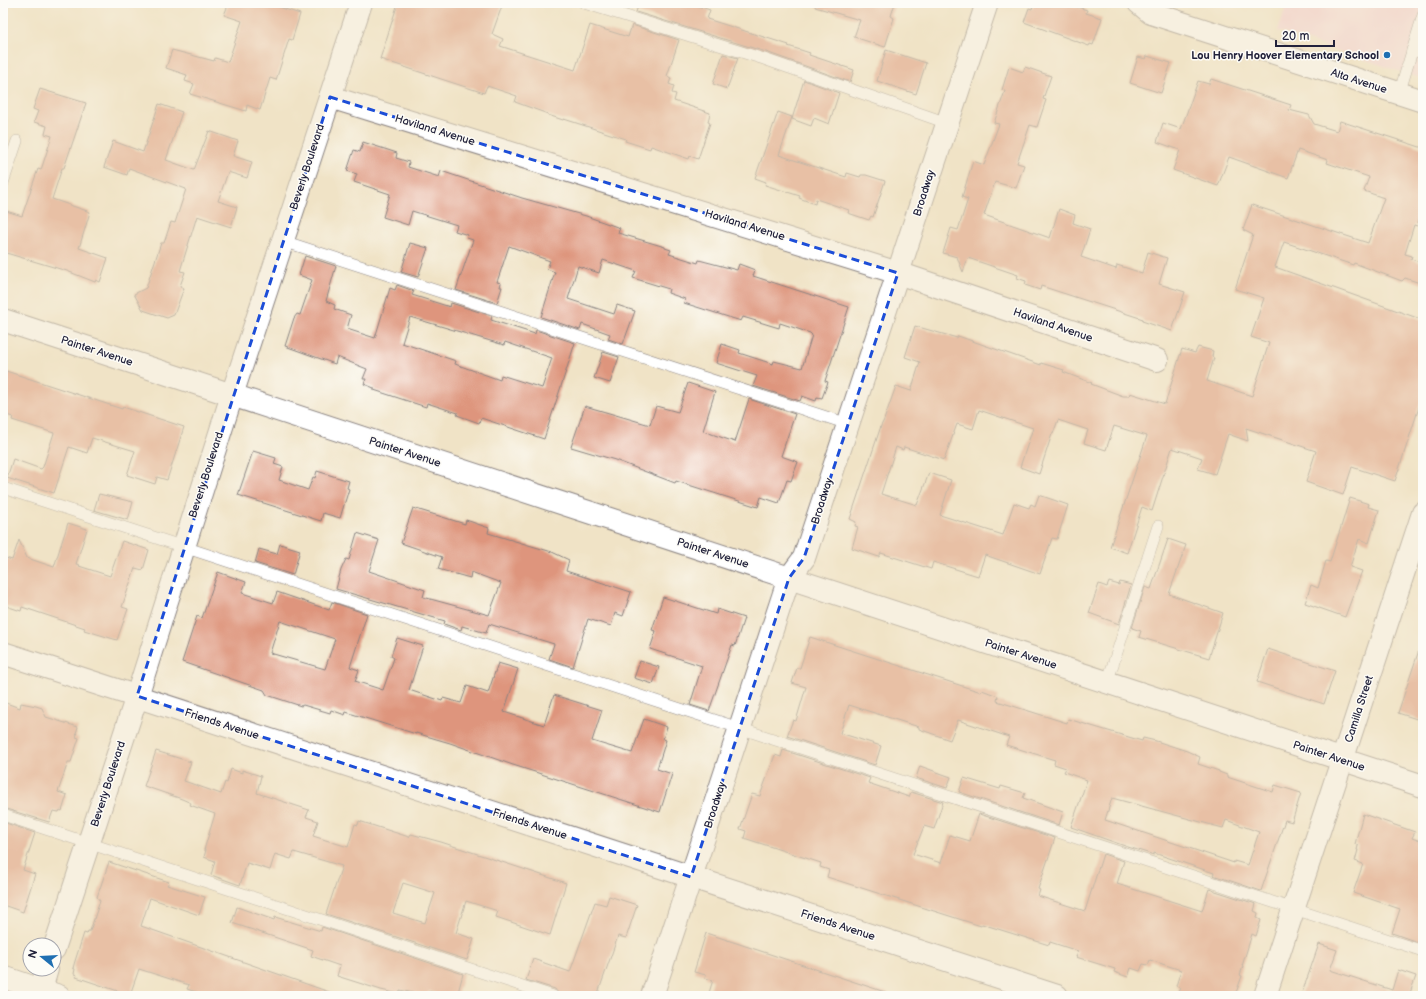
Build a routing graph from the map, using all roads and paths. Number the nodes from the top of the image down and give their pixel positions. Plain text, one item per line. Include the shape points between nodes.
1 (361, 3) edge
2 (584, 3) edge
3 (987, 3) edge
4 (1139, 3) edge
5 (1423, 15) edge
6 (1412, 50) junction
7 (1423, 53) edge
8 (1400, 94) junction
9 (330, 97) junction
10 (1423, 101) edge
11 (947, 123) junction
12 (17, 142) dead end
13 (3, 183) edge
14 (283, 240) junction
15 (898, 273) junction
16 (3, 320) edge
17 (1157, 360) dead end
18 (232, 395) junction
19 (848, 424) junction
20 (3, 488) edge
21 (1423, 513) edge
22 (1158, 526) dead end
23 (183, 546) junction
24 (789, 578) junction
25 (3, 653) edge
26 (1107, 683) junction
27 (137, 696) junction
28 (740, 729) junction
29 (1342, 760) junction
30 (1423, 786) edge
31 (3, 815) edge
32 (89, 842) junction
33 (691, 877) junction
34 (1294, 909) junction
35 (58, 937) edge
36 (1423, 951) edge
37 (3, 977) edge
38 (47, 977) edge
39 (46, 994) edge
40 (553, 996) edge
41 (652, 996) edge
42 (1057, 996) edge
43 (1265, 996) edge

1 - 9 street, Beverly Boulevard
2 - 11 lane via 764,59
3 - 11 street, Broadway
4 - 8 street, Alta Avenue via 1151,13
5 - 6 lane
6 - 7 lane
6 - 8 lane
8 - 10 street, Alta Avenue
9 - 14 street, Beverly Boulevard
9 - 15 street, Haviland Avenue
11 - 15 street, Broadway
12 - 13 lane
14 - 18 street, Beverly Boulevard
14 - 19 lane
15 - 17 street, Haviland Avenue
15 - 19 street, Broadway
16 - 18 street, Painter Avenue
18 - 23 street, Beverly Boulevard
18 - 24 street, Painter Avenue
19 - 24 street, Broadway via 804,558
20 - 23 lane
21 - 29 street, Camilla Street
22 - 26 lane
23 - 27 street, Beverly Boulevard
23 - 28 lane
24 - 26 street, Painter Avenue
24 - 28 street, Broadway
25 - 27 street, Friends Avenue
26 - 29 street, Painter Avenue
27 - 32 street, Beverly Boulevard
27 - 33 street, Friends Avenue
28 - 33 street, Broadway
28 - 34 lane
29 - 30 street, Painter Avenue
29 - 34 street, Camilla Street
31 - 32 lane
32 - 35 street, Beverly Boulevard
32 - 40 lane
33 - 41 street, Broadway
33 - 42 street, Friends Avenue
34 - 36 lane
34 - 43 street, Camilla Street
37 - 39 street
38 - 39 street

